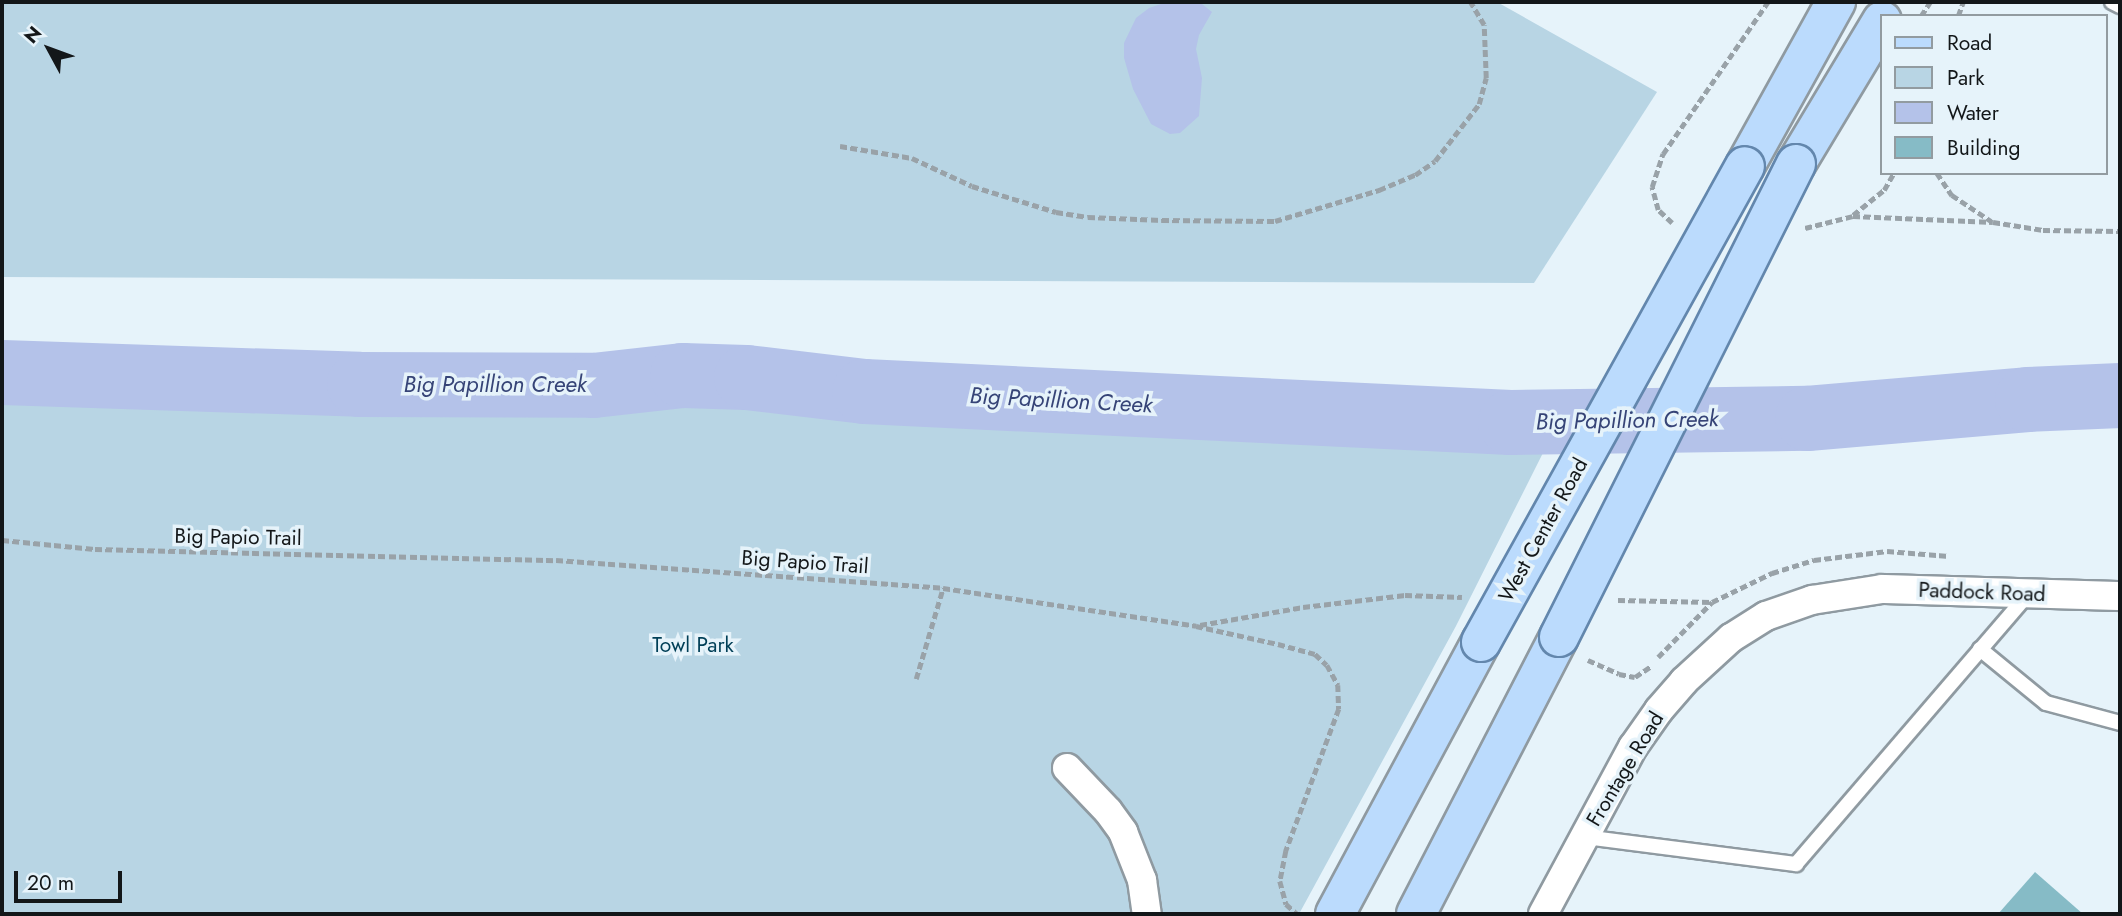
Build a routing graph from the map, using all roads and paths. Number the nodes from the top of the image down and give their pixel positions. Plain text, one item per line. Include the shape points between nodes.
1 (1470, 2) edge
2 (1836, 2) edge
3 (2112, 2) edge
4 (2120, 6) edge
5 (1881, 23) edge
6 (840, 146) dead end
7 (1893, 175) edge
8 (1938, 175) edge
9 (1853, 216) dead end
10 (2120, 231) edge
11 (2, 540) edge
12 (943, 588) junction
13 (2028, 593) junction
14 (1844, 594) joint
15 (2120, 596) edge
16 (1475, 597) dead end
17 (1609, 600) dead end
18 (1196, 626) junction
19 (1572, 648) junction
20 (1980, 649) junction
21 (916, 679) dead end
22 (2120, 723) edge
23 (1067, 768) dead end
24 (1585, 836) junction
25 (1147, 914) edge
26 (1298, 914) edge
27 (1335, 914) edge
28 (1416, 914) edge
29 (1543, 914) edge

1 - 6 path via 1484,25 1486,78 1479,104 1435,161 1379,190 1275,221 1088,217 1056,212 972,186 912,158
2 - 27 main road, West Center Road, bridge
3 - 4 lane
5 - 19 main road, bridge via 1796,164
7 - 9 path via 1884,190
8 - 10 path via 1952,195 1993,222 2043,230
11 - 12 path, Big Papio Trail via 95,549 556,561
12 - 18 path, Big Papio Trail
12 - 21 path
13 - 14 street, Paddock Road via 1882,589
13 - 15 street, Paddock Road
13 - 20 lane
14 - 24 street, Frontage Road via 1766,616 1731,638 1684,681 1633,747
16 - 18 path via 1405,596 1303,607
17 - 19 path via 1712,602 1635,677 1619,674
18 - 26 path, Big Papio Trail via 1315,654 1338,685 1339,709 1286,851 1280,881 1286,904
19 - 28 main road
20 - 22 lane via 2046,703
20 - 24 lane via 1796,864
23 - 25 street via 1123,832 1142,880
24 - 29 street, Frontage Road

